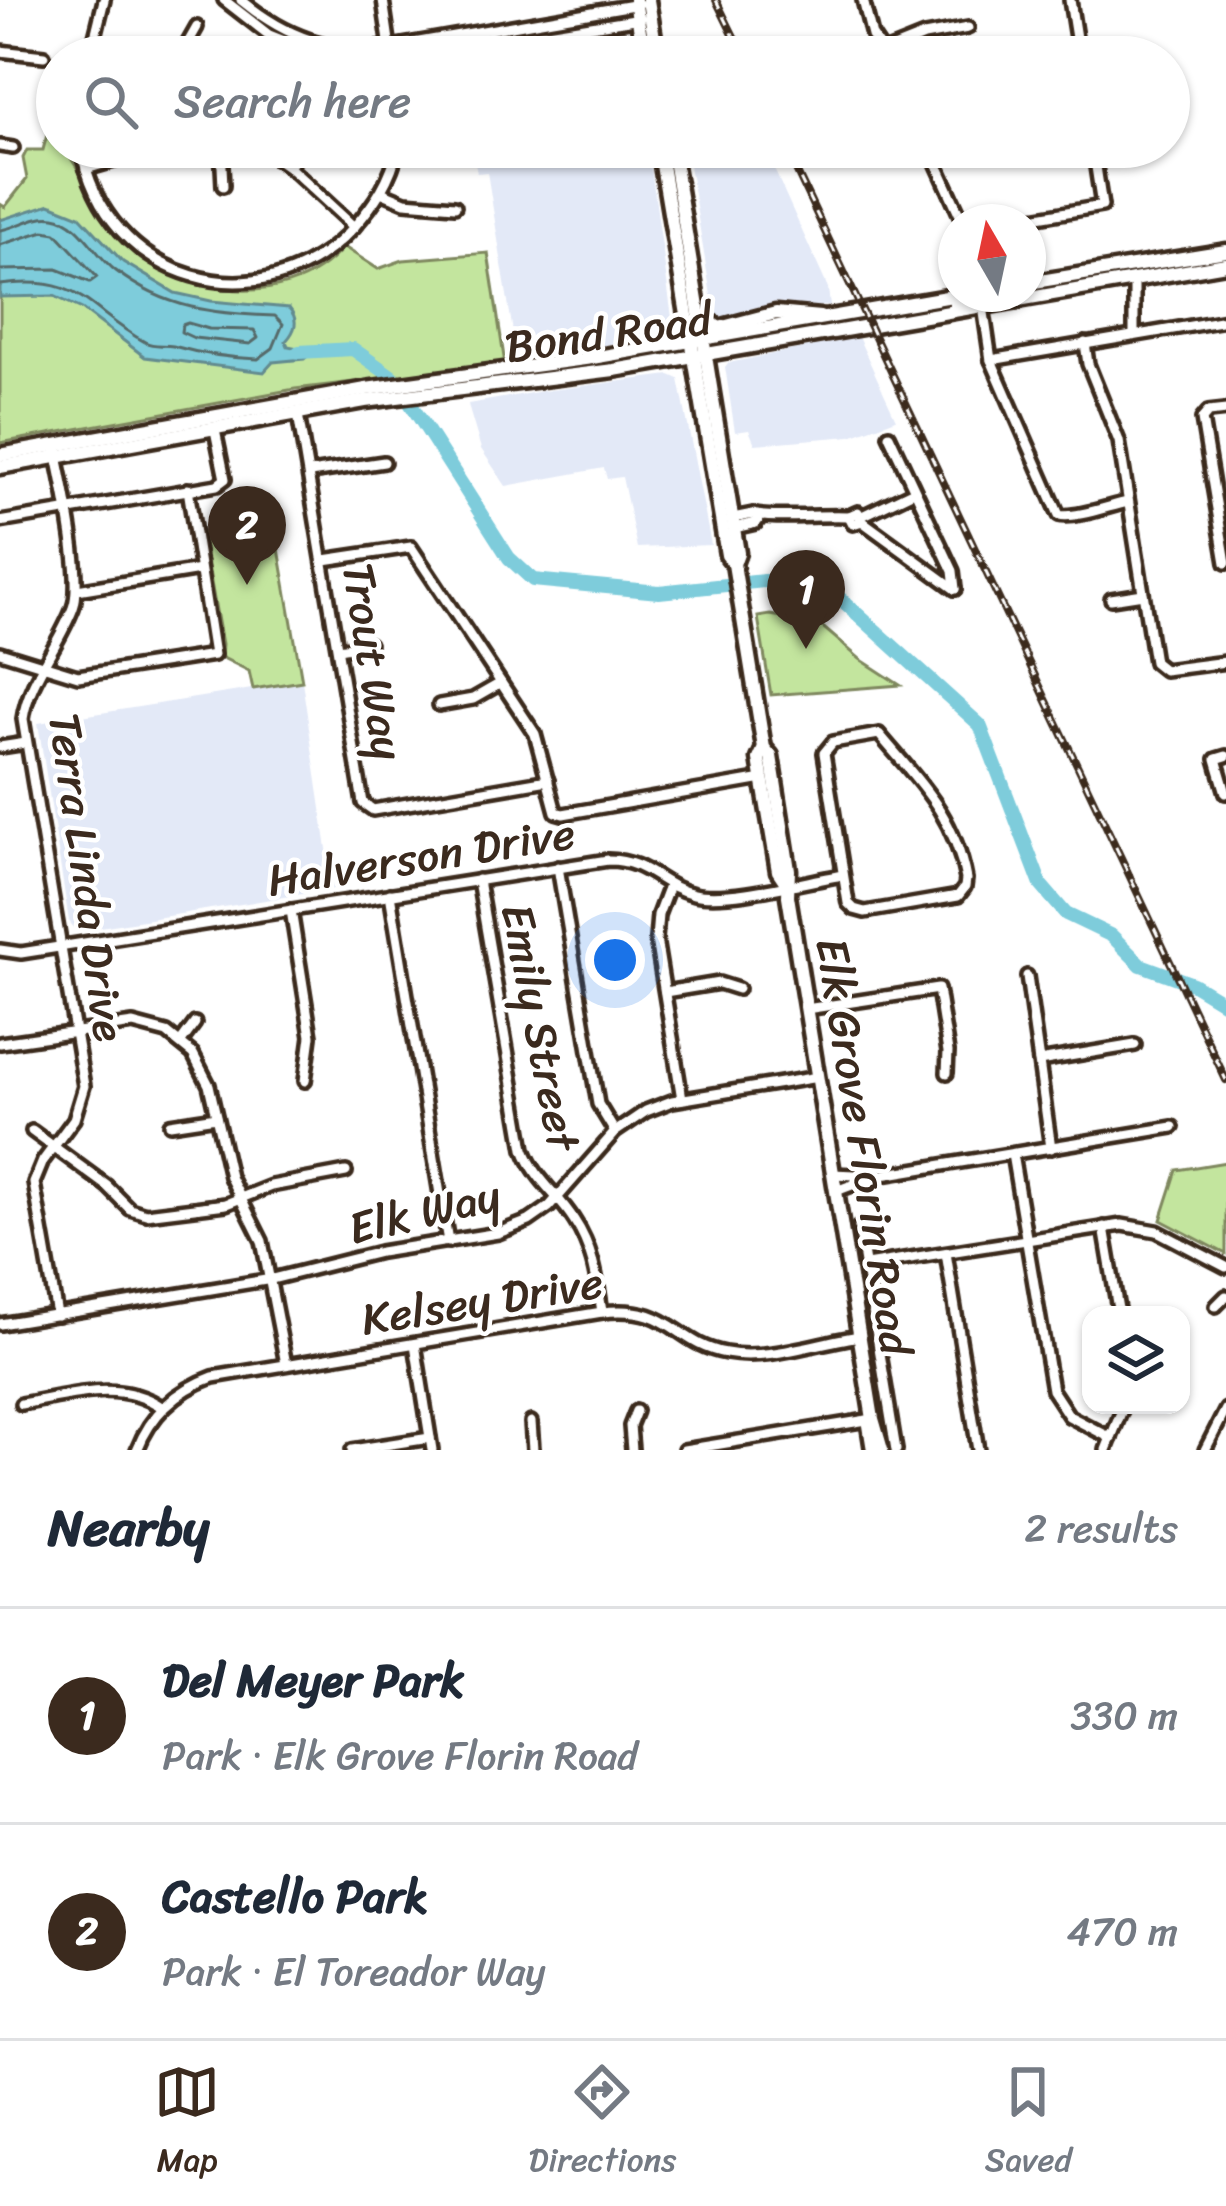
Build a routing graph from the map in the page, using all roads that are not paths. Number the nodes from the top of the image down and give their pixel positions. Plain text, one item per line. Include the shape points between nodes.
1 (101, 0) edge
2 (224, 0) edge
3 (241, 0) edge
4 (382, 0) edge
5 (863, 0) edge
6 (1070, 0) edge
7 (643, 7) edge
8 (197, 27) dead end
9 (968, 28) dead end
10 (95, 36) edge
11 (192, 36) edge
12 (273, 36) edge
13 (296, 36) edge
14 (389, 36) edge
15 (489, 36) edge
16 (651, 36) edge
17 (872, 36) edge
18 (925, 36) edge
19 (1076, 36) edge
20 (0, 51) edge
21 (36, 55) edge
22 (0, 146) edge
23 (13, 148) dead end
24 (89, 168) edge
25 (222, 168) edge
26 (290, 168) edge
27 (390, 168) edge
28 (666, 168) edge
29 (669, 168) edge
30 (939, 168) edge
31 (1096, 168) edge
32 (86, 169) joint
33 (223, 186) dead end
34 (381, 192) junction
35 (955, 204) edge
36 (455, 206) dead end
37 (1046, 216) edge
38 (354, 227) junction
39 (1226, 251) edge
40 (1207, 254) junction
41 (1226, 264) edge
42 (1134, 279) junction
43 (1046, 282) edge
44 (1046, 291) edge
45 (938, 299) edge
46 (938, 312) edge
47 (983, 312) edge
48 (701, 315) junction
49 (827, 319) junction
50 (1226, 320) edge
51 (1134, 334) junction
52 (1084, 343) junction
53 (706, 347) junction
54 (691, 349) junction
55 (991, 360) junction
56 (435, 389) junction
57 (365, 395) junction
58 (1226, 410) edge
59 (298, 414) junction
60 (215, 430) junction
61 (889, 435) dead end
62 (56, 452) junction
63 (0, 455) edge
64 (384, 462) dead end
65 (0, 467) edge
66 (310, 473) junction
67 (188, 489) junction
68 (914, 490) junction
69 (716, 494) junction
70 (1128, 502) junction
71 (65, 510) junction
72 (858, 518) junction
73 (0, 522) edge
74 (733, 523) junction
75 (324, 560) junction
76 (1226, 563) edge
77 (734, 564) junction
78 (200, 570) junction
79 (77, 590) junction
80 (1143, 593) junction
81 (1111, 598) dead end
82 (369, 644) dead end
83 (338, 649) junction
84 (0, 652) edge
85 (1226, 662) edge
86 (45, 667) junction
87 (502, 682) junction
88 (439, 705) dead end
89 (26, 743) junction
90 (0, 747) edge
91 (764, 748) junction
92 (1226, 756) edge
93 (763, 778) junction
94 (548, 780) junction
95 (1226, 793) edge
96 (558, 867) junction
97 (843, 875) junction
98 (478, 880) junction
99 (786, 884) junction
100 (669, 886) junction
101 (390, 894) junction
102 (291, 910) junction
103 (59, 948) junction
104 (0, 950) edge
105 (1027, 976) dead end
106 (738, 989) dead end
107 (664, 992) junction
108 (806, 1009) junction
109 (195, 1023) dead end
110 (74, 1031) junction
111 (181, 1042) junction
112 (0, 1043) edge
113 (1135, 1045) dead end
114 (1039, 1060) junction
115 (947, 1073) dead end
116 (818, 1076) junction
117 (305, 1081) dead end
118 (682, 1099) junction
119 (216, 1117) junction
120 (170, 1124) dead end
121 (1173, 1127) dead end
122 (32, 1131) dead end
123 (615, 1132) junction
124 (54, 1147) junction
125 (1051, 1148) junction
126 (1012, 1154) junction
127 (346, 1172) dead end
128 (833, 1174) junction
129 (876, 1176) junction
130 (836, 1191) junction
131 (556, 1199) junction
132 (241, 1200) junction
133 (860, 1227) dead end
134 (1104, 1227) junction
135 (1026, 1240) junction
136 (448, 1241) junction
137 (946, 1253) junction
138 (866, 1265) junction
139 (1226, 1267) edge
140 (272, 1279) junction
141 (1226, 1296) edge
142 (1117, 1306) edge
143 (1216, 1306) dead end
144 (602, 1312) junction
145 (57, 1315) junction
146 (0, 1324) edge
147 (860, 1336) junction
148 (415, 1344) junction
149 (286, 1364) junction
150 (21, 1404) dead end
151 (163, 1408) junction
152 (1226, 1409) edge
153 (636, 1411) dead end
154 (1121, 1414) edge
155 (873, 1419) junction
156 (531, 1422) dead end
157 (431, 1444) edge
158 (1109, 1444) edge
159 (137, 1450) edge
160 (352, 1450) edge
161 (533, 1450) edge
162 (632, 1450) edge
163 (684, 1450) edge
164 (877, 1450) edge
165 (896, 1450) edge
166 (978, 1450) edge
167 (1205, 1450) edge

1 - 10 street
2 - 12 street
3 - 13 street
4 - 14 street
5 - 17 street
6 - 19 street
7 - 15 street
7 - 16 main road
8 - 11 street
9 - 18 street
20 - 21 street
22 - 23 street
24 - 32 street
25 - 33 street
26 - 38 street
27 - 34 street
28 - 54 main road, Elk Grove Florin Road
29 - 48 main road, Elk Grove Florin Road
30 - 35 street
31 - 37 street via 1102,206
32 - 38 street via 128,237 213,281 291,274
34 - 36 street
34 - 38 street
39 - 40 main road
40 - 42 main road
40 - 43 main road
41 - 42 main road, Bond Road
42 - 44 main road, Bond Road
42 - 51 street
45 - 49 main road, Bond Road
46 - 53 main road, Bond Road
47 - 55 street
48 - 49 main road via 719,328 776,313
48 - 53 main road, Elk Grove Florin Road
49 - 53 main road, Bond Road
50 - 51 street
51 - 52 street
52 - 55 street
52 - 70 street via 1119,441
53 - 54 main road, Bond Road
53 - 74 main road, Elk Grove Florin Road
54 - 56 main road, Bond Road
54 - 56 main road, Bond Road via 513,370
54 - 69 main road, Elk Grove Florin Road
55 - 70 street via 1059,515
56 - 57 main road, Bond Road
57 - 59 main road, Bond Road
57 - 62 main road, Bond Road
58 - 76 street via 1202,419
59 - 60 main road, Bond Road
59 - 66 street, Trout Way
60 - 62 main road, Bond Road
60 - 67 street via 225,479
61 - 68 street
62 - 63 main road, Bond Road
62 - 65 main road, Bond Road
62 - 71 street, Terra Linda Drive
64 - 66 street
66 - 75 street, Trout Way
67 - 71 street
67 - 78 street
68 - 72 street
68 - 72 street via 955,589
69 - 74 main road via 728,527
69 - 77 main road, Elk Grove Florin Road
70 - 80 street
71 - 73 street
71 - 79 street, Terra Linda Drive
72 - 74 street via 806,513
74 - 77 main road, Elk Grove Florin Road
75 - 83 street, Trout Way
75 - 87 street via 411,547
77 - 91 main road, Elk Grove Florin Road
78 - 79 street
78 - 86 street via 214,655 86,675
79 - 86 street, Terra Linda Drive
80 - 81 street
80 - 85 street via 1158,669
82 - 83 street
83 - 94 street, Trout Way via 363,803 373,810
84 - 86 street
86 - 89 street, Terra Linda Drive via 26,703
87 - 88 street
87 - 94 street via 538,742
89 - 90 street
89 - 103 street, Terra Linda Drive
91 - 93 main road, Elk Grove Florin Road
91 - 99 main road, Elk Grove Florin Road
92 - 95 street via 1216,759
93 - 94 street via 563,814 552,806
93 - 99 main road, Elk Grove Florin Road
96 - 98 street, Halverson Drive
96 - 100 street, Halverson Drive via 624,861
96 - 123 street via 598,1104
97 - 97 street via 848,903 861,912 954,897 965,887 945,814 880,734 836,741 825,751
97 - 99 street, Halverson Drive
98 - 101 street, Halverson Drive
98 - 131 street, Emily Street via 524,1149
99 - 100 street, Halverson Drive via 712,896
99 - 108 main road, Elk Grove Florin Road
100 - 107 street via 656,931
101 - 102 street, Halverson Drive
101 - 136 street
102 - 103 street, Halverson Drive
102 - 117 street via 311,1036
103 - 104 street, Halverson Drive
103 - 110 street, Terra Linda Drive
105 - 114 street
106 - 107 street via 711,983
107 - 118 street
108 - 115 street via 938,989
108 - 116 main road, Elk Grove Florin Road
109 - 111 street
110 - 111 street via 133,1024
110 - 112 street
110 - 124 street, Terra Linda Drive via 83,1095
111 - 119 street via 207,1077
113 - 114 street
114 - 125 street
116 - 118 street, Elk Way
116 - 128 main road, Elk Grove Florin Road
118 - 123 street, Elk Way
119 - 120 street
119 - 132 street
121 - 125 street
122 - 124 street
123 - 131 street, Elk Way
124 - 132 street via 138,1212
124 - 145 street, Terra Linda Drive via 34,1191
125 - 126 street
126 - 129 street
126 - 135 street
127 - 132 street
128 - 129 street
128 - 130 main road, Elk Grove Florin Road
129 - 130 street
130 - 147 main road, Elk Grove Florin Road
131 - 136 street, Elk Way via 514,1228
131 - 144 street, Emily Street via 585,1238
132 - 140 street
133 - 138 street
134 - 135 street
134 - 139 street via 1157,1231
134 - 142 street
135 - 137 street
135 - 158 street via 1055,1397
136 - 140 street, Elk Way
137 - 138 street
137 - 166 street
138 - 165 street
140 - 145 street, Elk Way
140 - 149 street
141 - 143 street
144 - 147 street, Kelsey Drive via 651,1314 706,1347 736,1354
144 - 148 street, Kelsey Drive
145 - 146 street, Elk Way
147 - 155 main road, Elk Grove Florin Road
148 - 149 street, Kelsey Drive
148 - 157 street
149 - 151 street, Kelsey Drive via 213,1376
150 - 151 street via 120,1390
151 - 159 street, Kelsey Drive
152 - 167 street
153 - 162 street
154 - 158 street
155 - 163 street
155 - 164 main road, Elk Grove Florin Road
156 - 161 street
157 - 160 street

